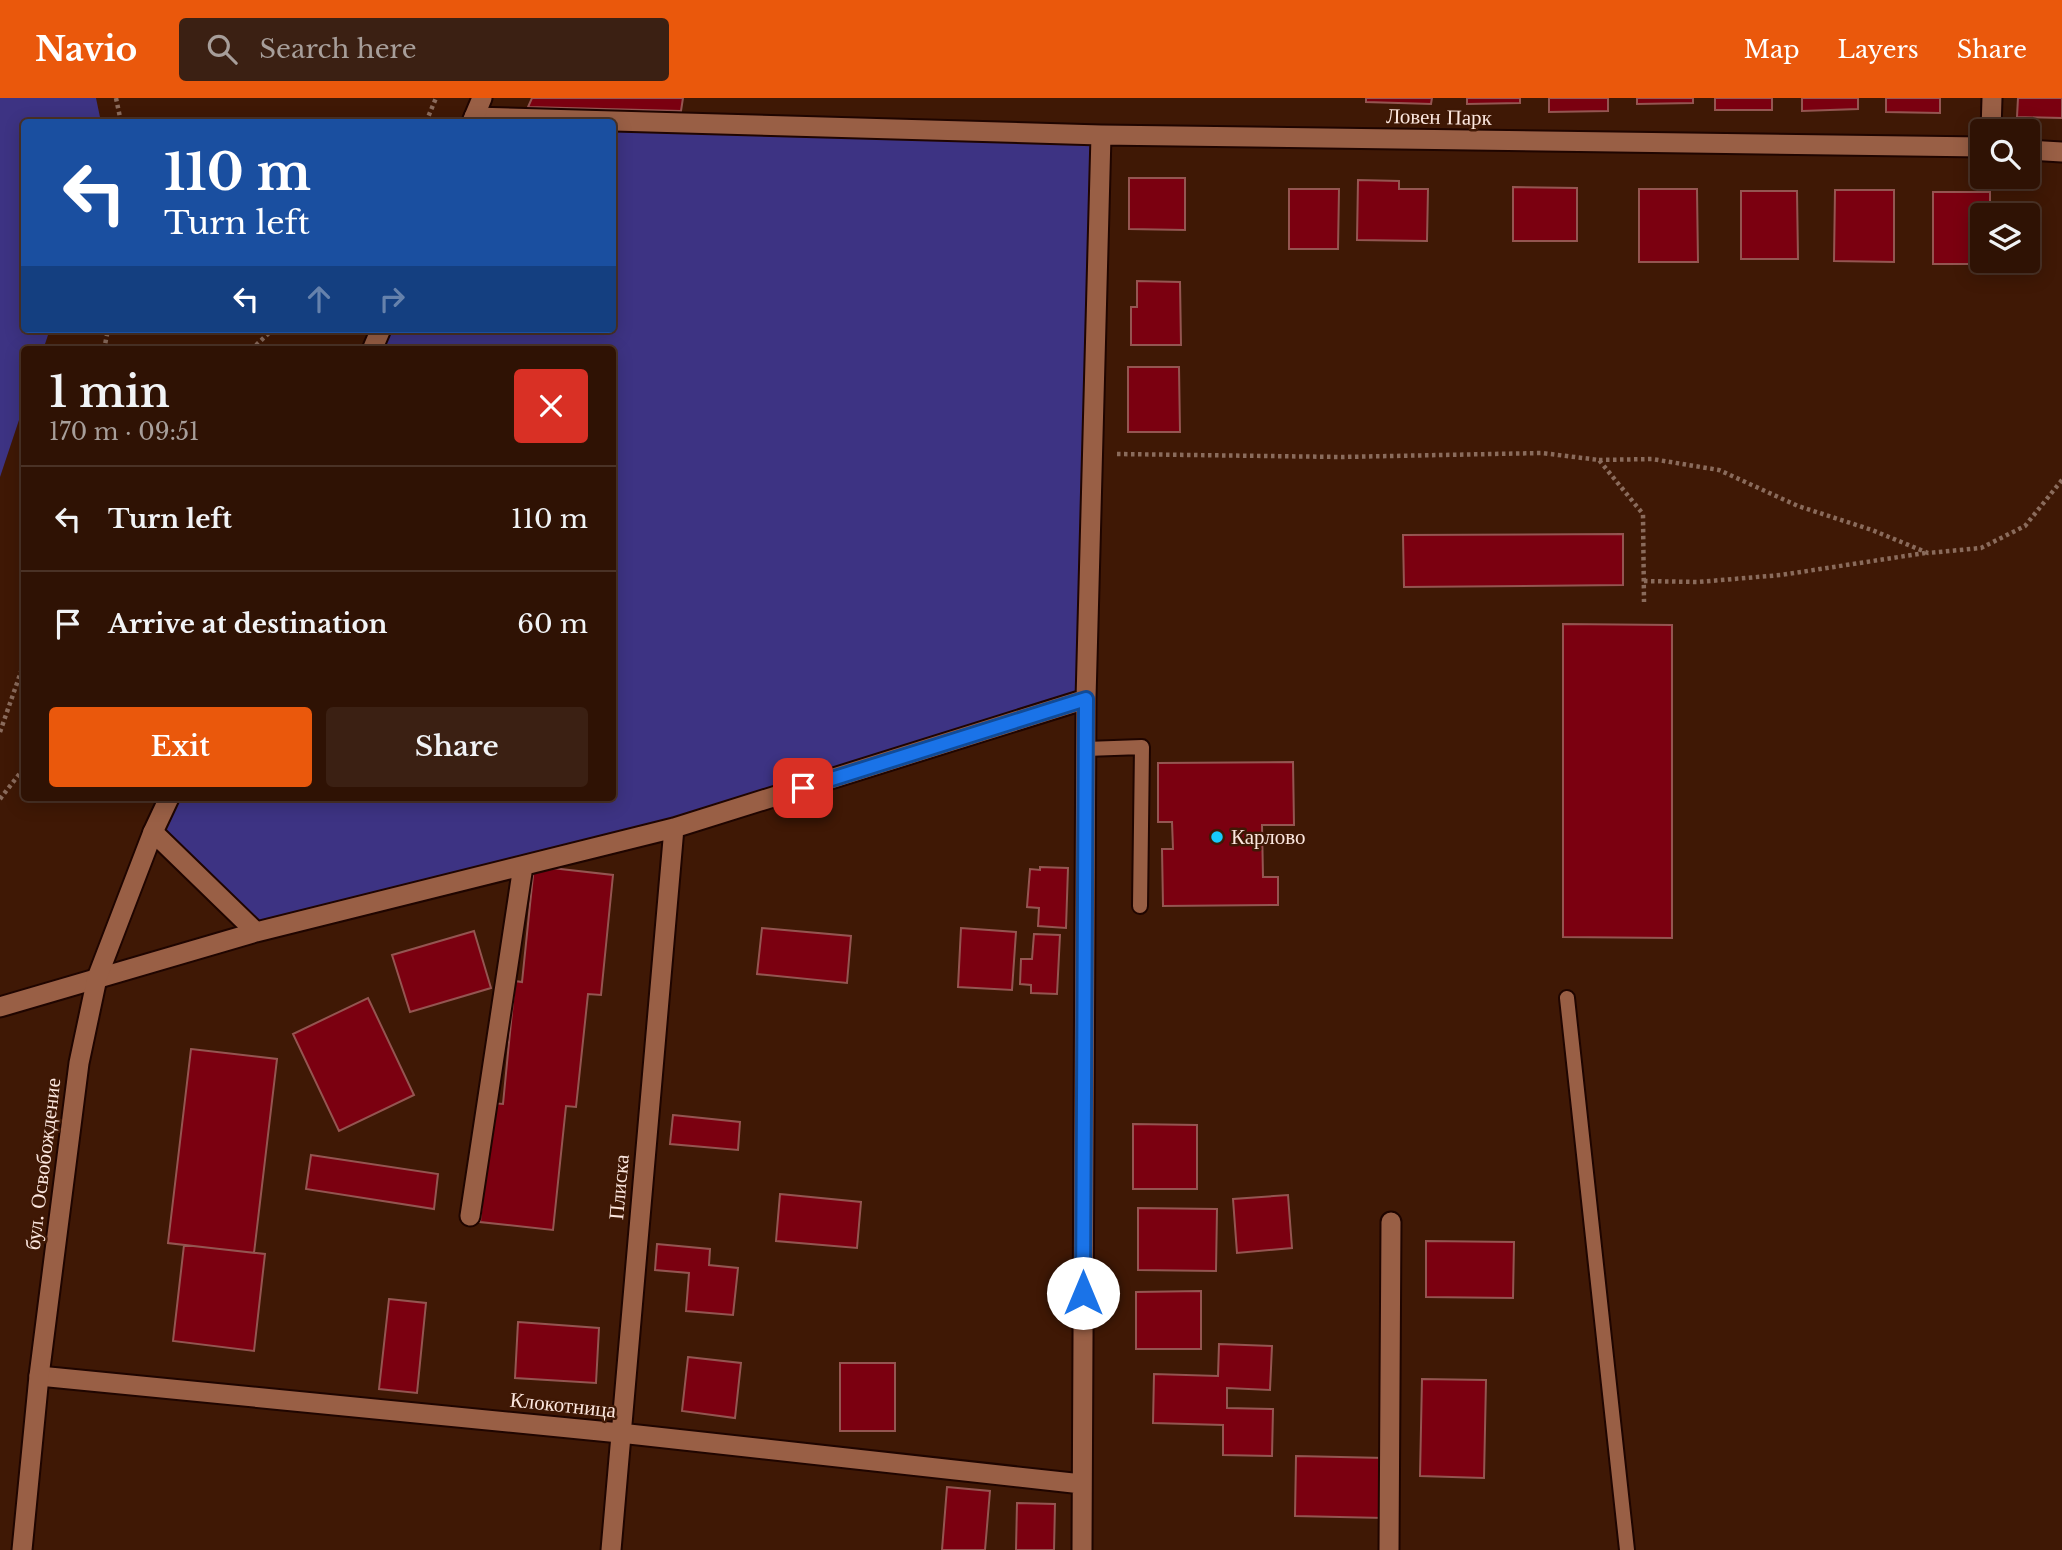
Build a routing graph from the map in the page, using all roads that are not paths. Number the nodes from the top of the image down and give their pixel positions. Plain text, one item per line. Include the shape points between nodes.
1 (482, 98) edge
2 (1992, 98) edge
3 (473, 119) edge
4 (1991, 119) edge
5 (616, 123) edge
6 (1101, 135) junction
7 (1970, 147) edge
8 (2040, 151) edge
9 (2062, 152) edge
10 (1086, 699) junction
11 (1086, 750) junction
12 (168, 801) edge
13 (674, 828) junction
14 (153, 832) junction
15 (523, 866) junction
16 (1140, 906) dead end
17 (256, 932) junction
18 (97, 978) junction
19 (1567, 998) dead end
20 (0, 1007) edge
21 (470, 1216) dead end
22 (1391, 1222) dead end
23 (39, 1376) junction
24 (620, 1433) junction
25 (1082, 1484) junction
26 (22, 1550) edge
27 (611, 1550) edge
28 (1082, 1550) edge
29 (1389, 1550) edge
30 (1626, 1550) edge

1 - 3 street
2 - 4 street
5 - 6 street, Ловен Парк
6 - 7 street, Ловен Парк
6 - 10 street
8 - 9 street
10 - 11 street
10 - 13 street
11 - 16 lane via 1142,747
11 - 25 street
12 - 14 street, бул. Освобождение
13 - 15 street
13 - 24 street, Плиска
14 - 17 street
14 - 18 street, бул. Освобождение
15 - 17 street
15 - 21 street
17 - 18 street
18 - 20 street
18 - 23 street, бул. Освобождение via 79,1063
19 - 30 lane
22 - 29 street
23 - 24 street, Клокотница
23 - 26 street, бул. Освобождение
24 - 25 street, Клокотница
24 - 27 street, Плиска
25 - 28 street

